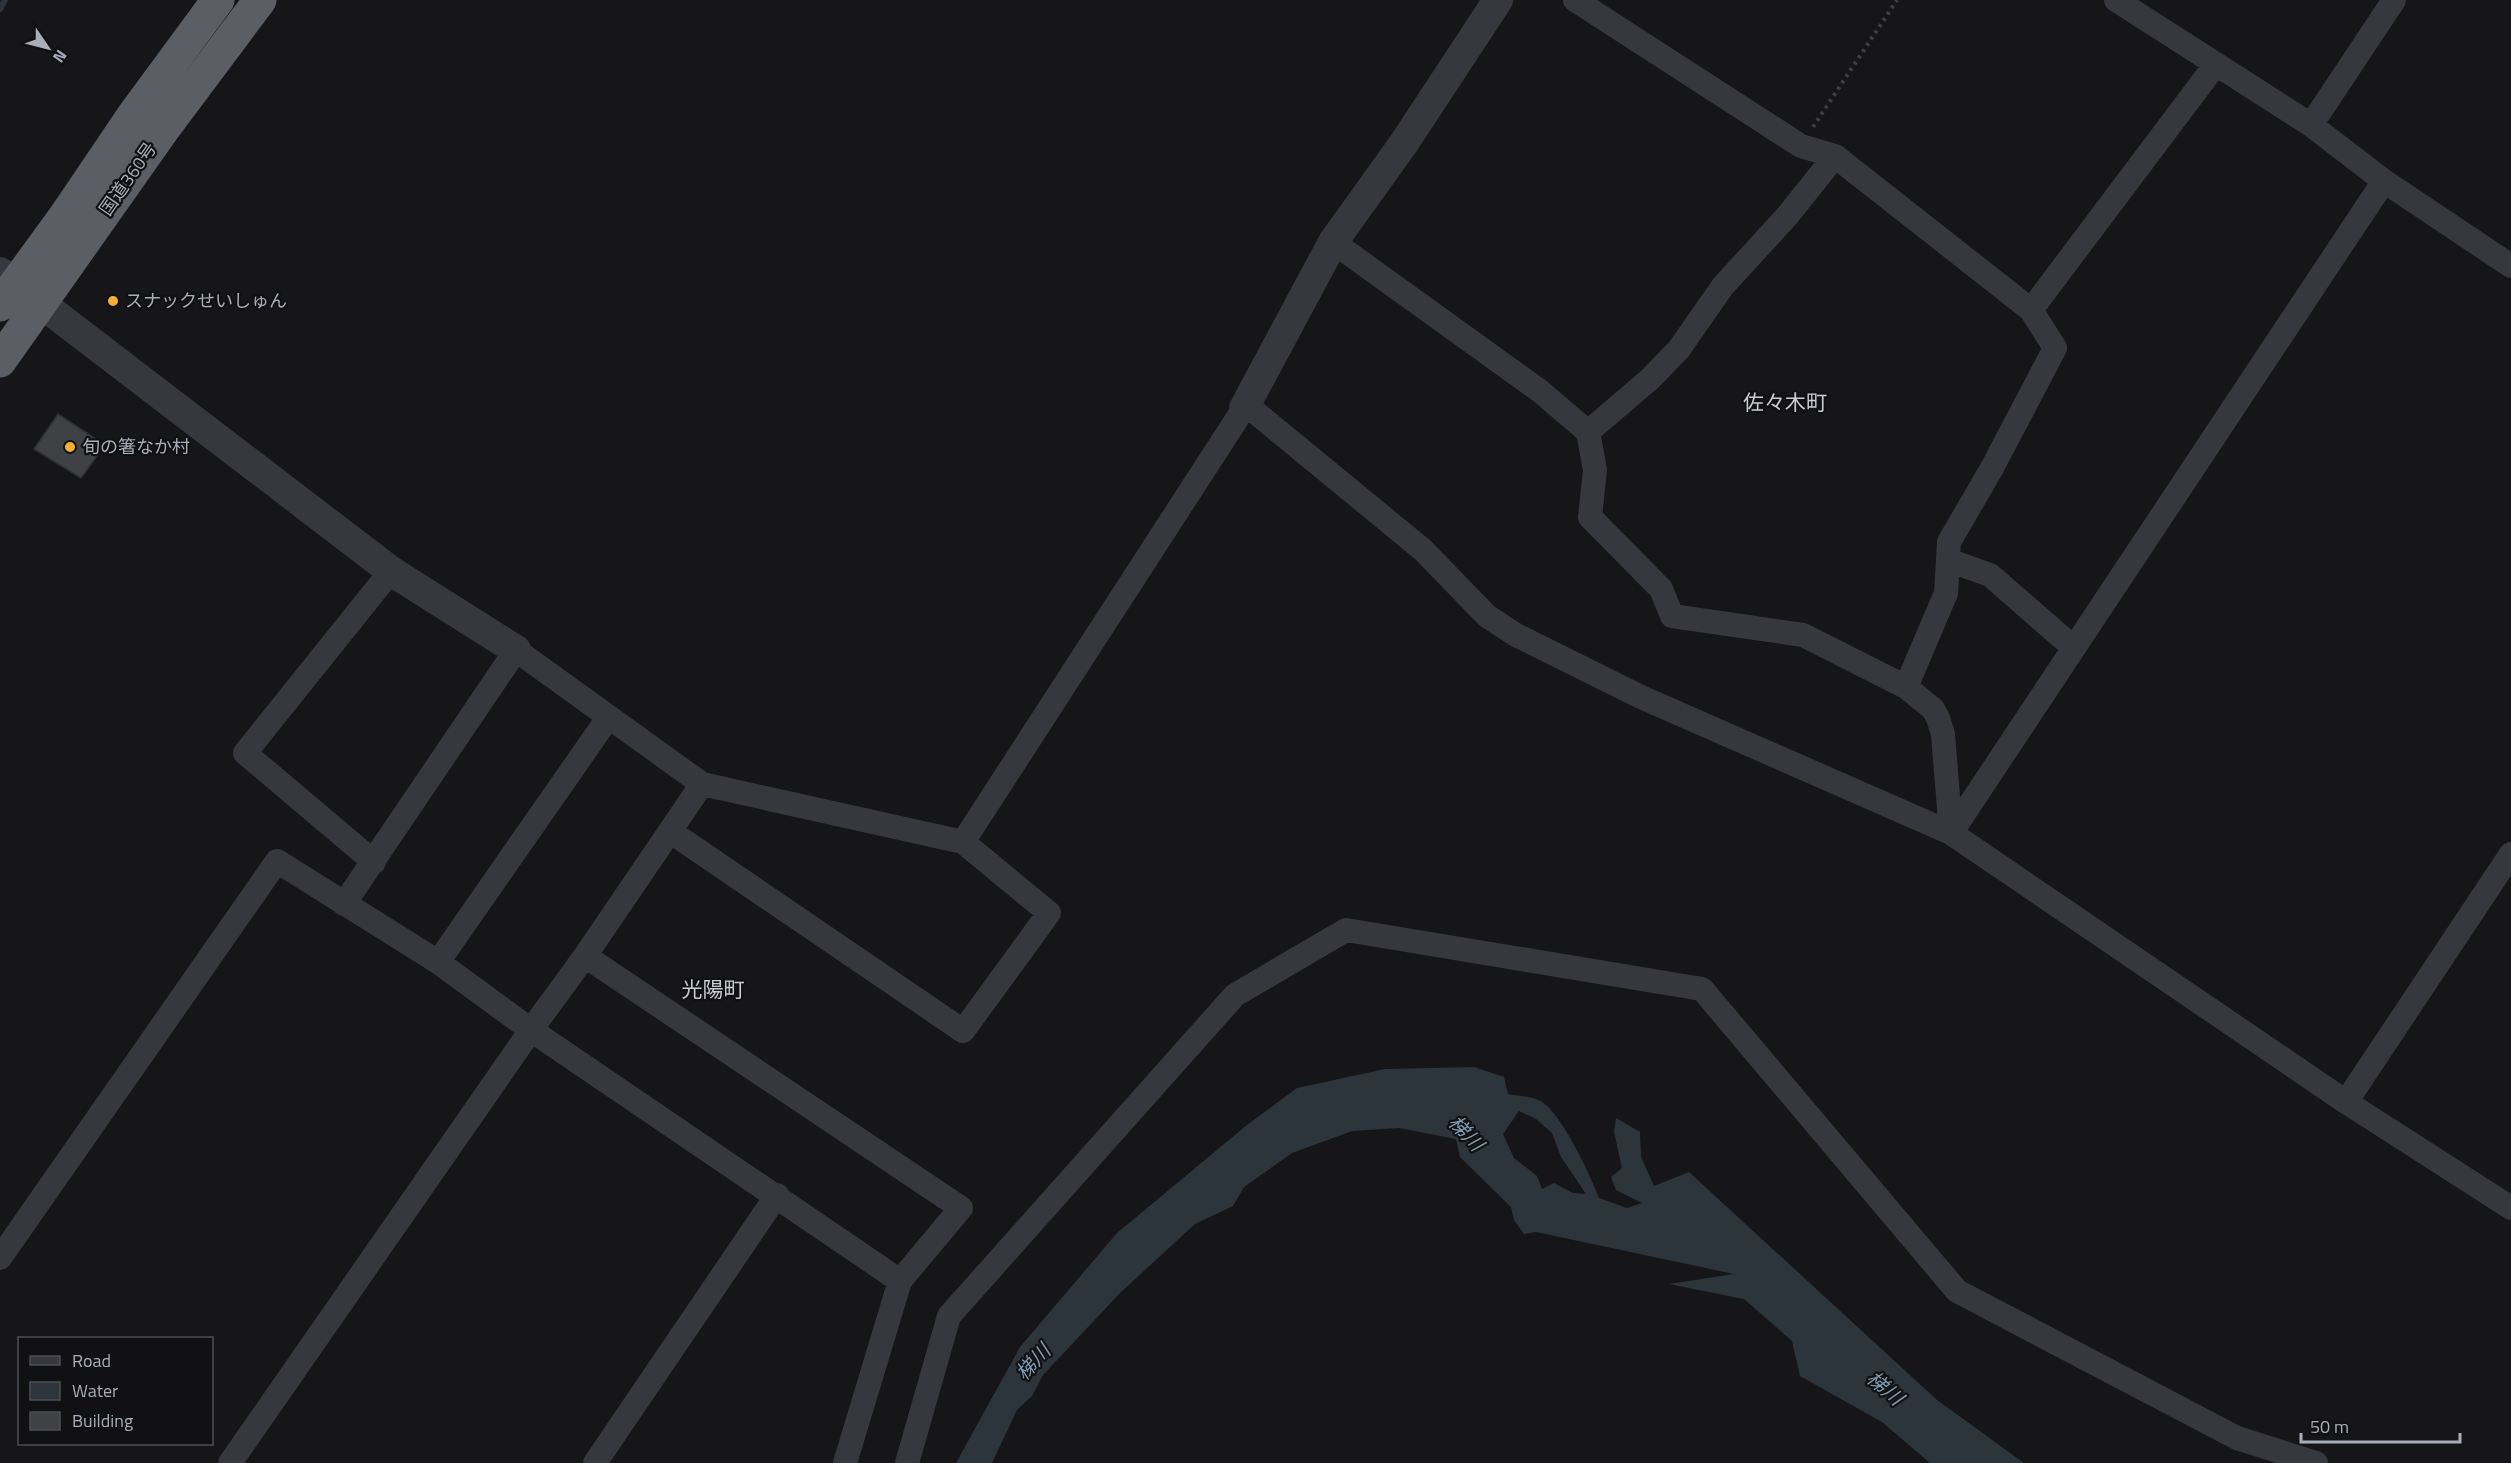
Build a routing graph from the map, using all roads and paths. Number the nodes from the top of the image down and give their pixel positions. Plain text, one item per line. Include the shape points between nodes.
1 (218, 0) edge
2 (260, 0) edge
3 (1498, 0) edge
4 (1575, 0) edge
5 (1897, 0) edge
6 (2116, 0) edge
7 (2394, 0) edge
8 (2216, 64) junction
9 (2311, 124) junction
10 (1801, 146) junction
11 (1835, 156) junction
12 (2384, 181) junction
13 (1333, 242) junction
14 (2511, 266) edge
15 (5, 286) edge
16 (41, 303) junction
17 (2031, 310) junction
18 (0, 362) edge
19 (1244, 408) junction
20 (1588, 432) junction
21 (1948, 560) junction
22 (391, 571) junction
23 (2074, 648) junction
24 (516, 650) junction
25 (1906, 687) junction
26 (608, 718) junction
27 (702, 784) junction
28 (671, 832) junction
29 (1951, 833) junction
30 (963, 842) junction
31 (2511, 854) edge
32 (374, 862) junction
33 (344, 904) junction
34 (585, 956) junction
35 (438, 962) junction
36 (531, 1029) junction
37 (2346, 1102) junction
38 (777, 1195) junction
39 (2511, 1208) edge
40 (0, 1258) edge
41 (900, 1281) junction
42 (230, 1463) edge
43 (595, 1463) edge
44 (845, 1463) edge
45 (907, 1463) edge
46 (2316, 1463) edge

1 - 15 highway, 国道360号
2 - 16 highway, 国道360号 via 223,46
3 - 13 street
4 - 10 street
5 - 10 path
6 - 8 street
7 - 9 street
8 - 9 street
8 - 17 street
9 - 12 street
10 - 11 street
11 - 17 street
11 - 20 street via 1723,286 1679,349
12 - 14 street
12 - 23 street
13 - 19 street
13 - 20 street via 1540,391
15 - 16 street
16 - 18 highway, 国道360号
16 - 22 street
17 - 21 street via 2055,348 1949,542
19 - 29 street via 1255,411 1423,550 1487,616 1516,635 1641,697
19 - 30 street
20 - 25 street via 1595,470 1590,517 1661,589 1672,616 1803,635
21 - 23 street via 1990,574
21 - 25 street via 1946,593
22 - 24 street
22 - 32 street via 245,753
23 - 29 street
24 - 26 street
24 - 32 street
25 - 29 street via 1933,709 1943,734
26 - 27 street
26 - 35 street
27 - 28 street
27 - 30 street
28 - 30 street via 963,1030 1049,913
28 - 34 street
29 - 37 street
31 - 37 street
32 - 33 street
33 - 35 street
33 - 40 street via 277,861
34 - 36 street
34 - 41 street via 961,1208
35 - 36 street
36 - 38 street
36 - 42 street
37 - 39 street
38 - 41 street
38 - 43 street
41 - 44 street
45 - 46 street via 949,1316 1236,995 1346,930 1702,989 1957,1291 2237,1438

